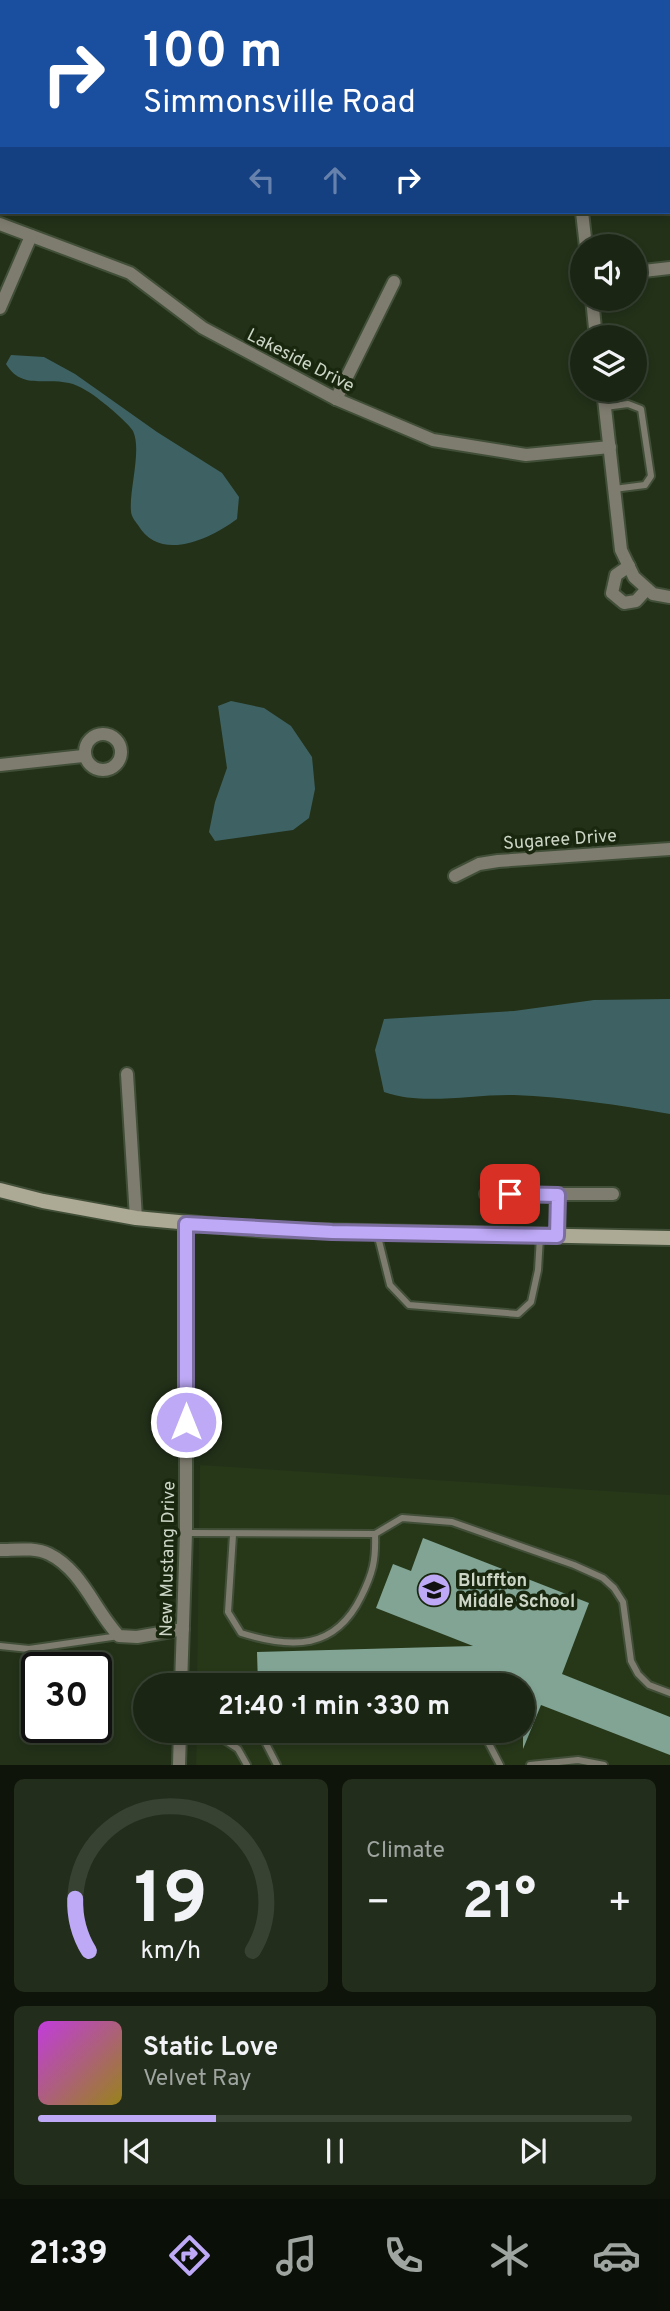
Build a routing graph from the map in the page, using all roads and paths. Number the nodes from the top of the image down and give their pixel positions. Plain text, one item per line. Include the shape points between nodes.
1 (582, 214) edge
2 (0, 224) edge
3 (585, 234) edge
4 (32, 236) junction
5 (670, 268) edge
6 (647, 271) edge
7 (394, 282) dead end
8 (0, 308) edge
9 (336, 399) junction
10 (604, 402) edge
11 (605, 407) junction
12 (610, 447) junction
13 (614, 489) junction
14 (629, 566) junction
15 (647, 589) junction
16 (670, 597) edge
17 (83, 756) dead end
18 (0, 765) edge
19 (670, 849) edge
20 (455, 876) dead end
21 (127, 1074) dead end
22 (0, 1190) edge
23 (486, 1194) dead end
24 (613, 1194) dead end
25 (558, 1195) junction
26 (136, 1219) junction
27 (186, 1224) junction
28 (377, 1233) junction
29 (540, 1236) junction
30 (557, 1236) junction
31 (670, 1238) edge
32 (186, 1533) junction
33 (375, 1534) junction
34 (233, 1535) junction
35 (0, 1550) edge
36 (183, 1629) junction
37 (119, 1636) junction
38 (0, 1646) edge
39 (181, 1673) edge
40 (670, 1693) edge
41 (180, 1743) edge
42 (229, 1743) edge
43 (266, 1743) edge
44 (488, 1743) edge
45 (179, 1765) edge
46 (247, 1765) edge
47 (277, 1765) edge
48 (499, 1765) edge
49 (530, 1765) edge
50 (604, 1765) edge

1 - 3 street
2 - 4 street, Lakeside Drive
4 - 8 street
4 - 9 street, Lakeside Drive via 130,273 203,328
5 - 6 street
7 - 9 street
9 - 12 street, Lakeside Drive via 433,440 526,455
10 - 11 street
11 - 12 street
11 - 13 lane via 628,404 641,409 651,476 645,485
12 - 13 street
13 - 14 street via 621,550
14 - 15 street
14 - 15 street via 616,575 612,593 624,603 636,601
15 - 16 street
17 - 18 street
19 - 20 street, Sugaree Drive via 498,860
21 - 26 street
22 - 26 street
23 - 25 street
24 - 25 street
25 - 30 street
26 - 27 street
27 - 28 street
27 - 32 street, New Mustang Drive
28 - 29 street
28 - 29 lane via 390,1285 409,1305 518,1314 531,1302
29 - 30 street
30 - 31 street
32 - 34 lane
32 - 36 street, New Mustang Drive
33 - 34 lane
33 - 34 lane via 376,1558 354,1613 336,1631 308,1643 265,1641 241,1633 228,1612
33 - 40 lane via 402,1518 453,1522 603,1578 623,1602 631,1661 638,1674 649,1685
35 - 37 street via 48,1553 69,1569
36 - 37 street
36 - 39 street, New Mustang Drive
37 - 38 lane via 29,1649
41 - 45 street
42 - 46 lane
43 - 47 lane
44 - 48 lane
49 - 50 lane via 578,1760

